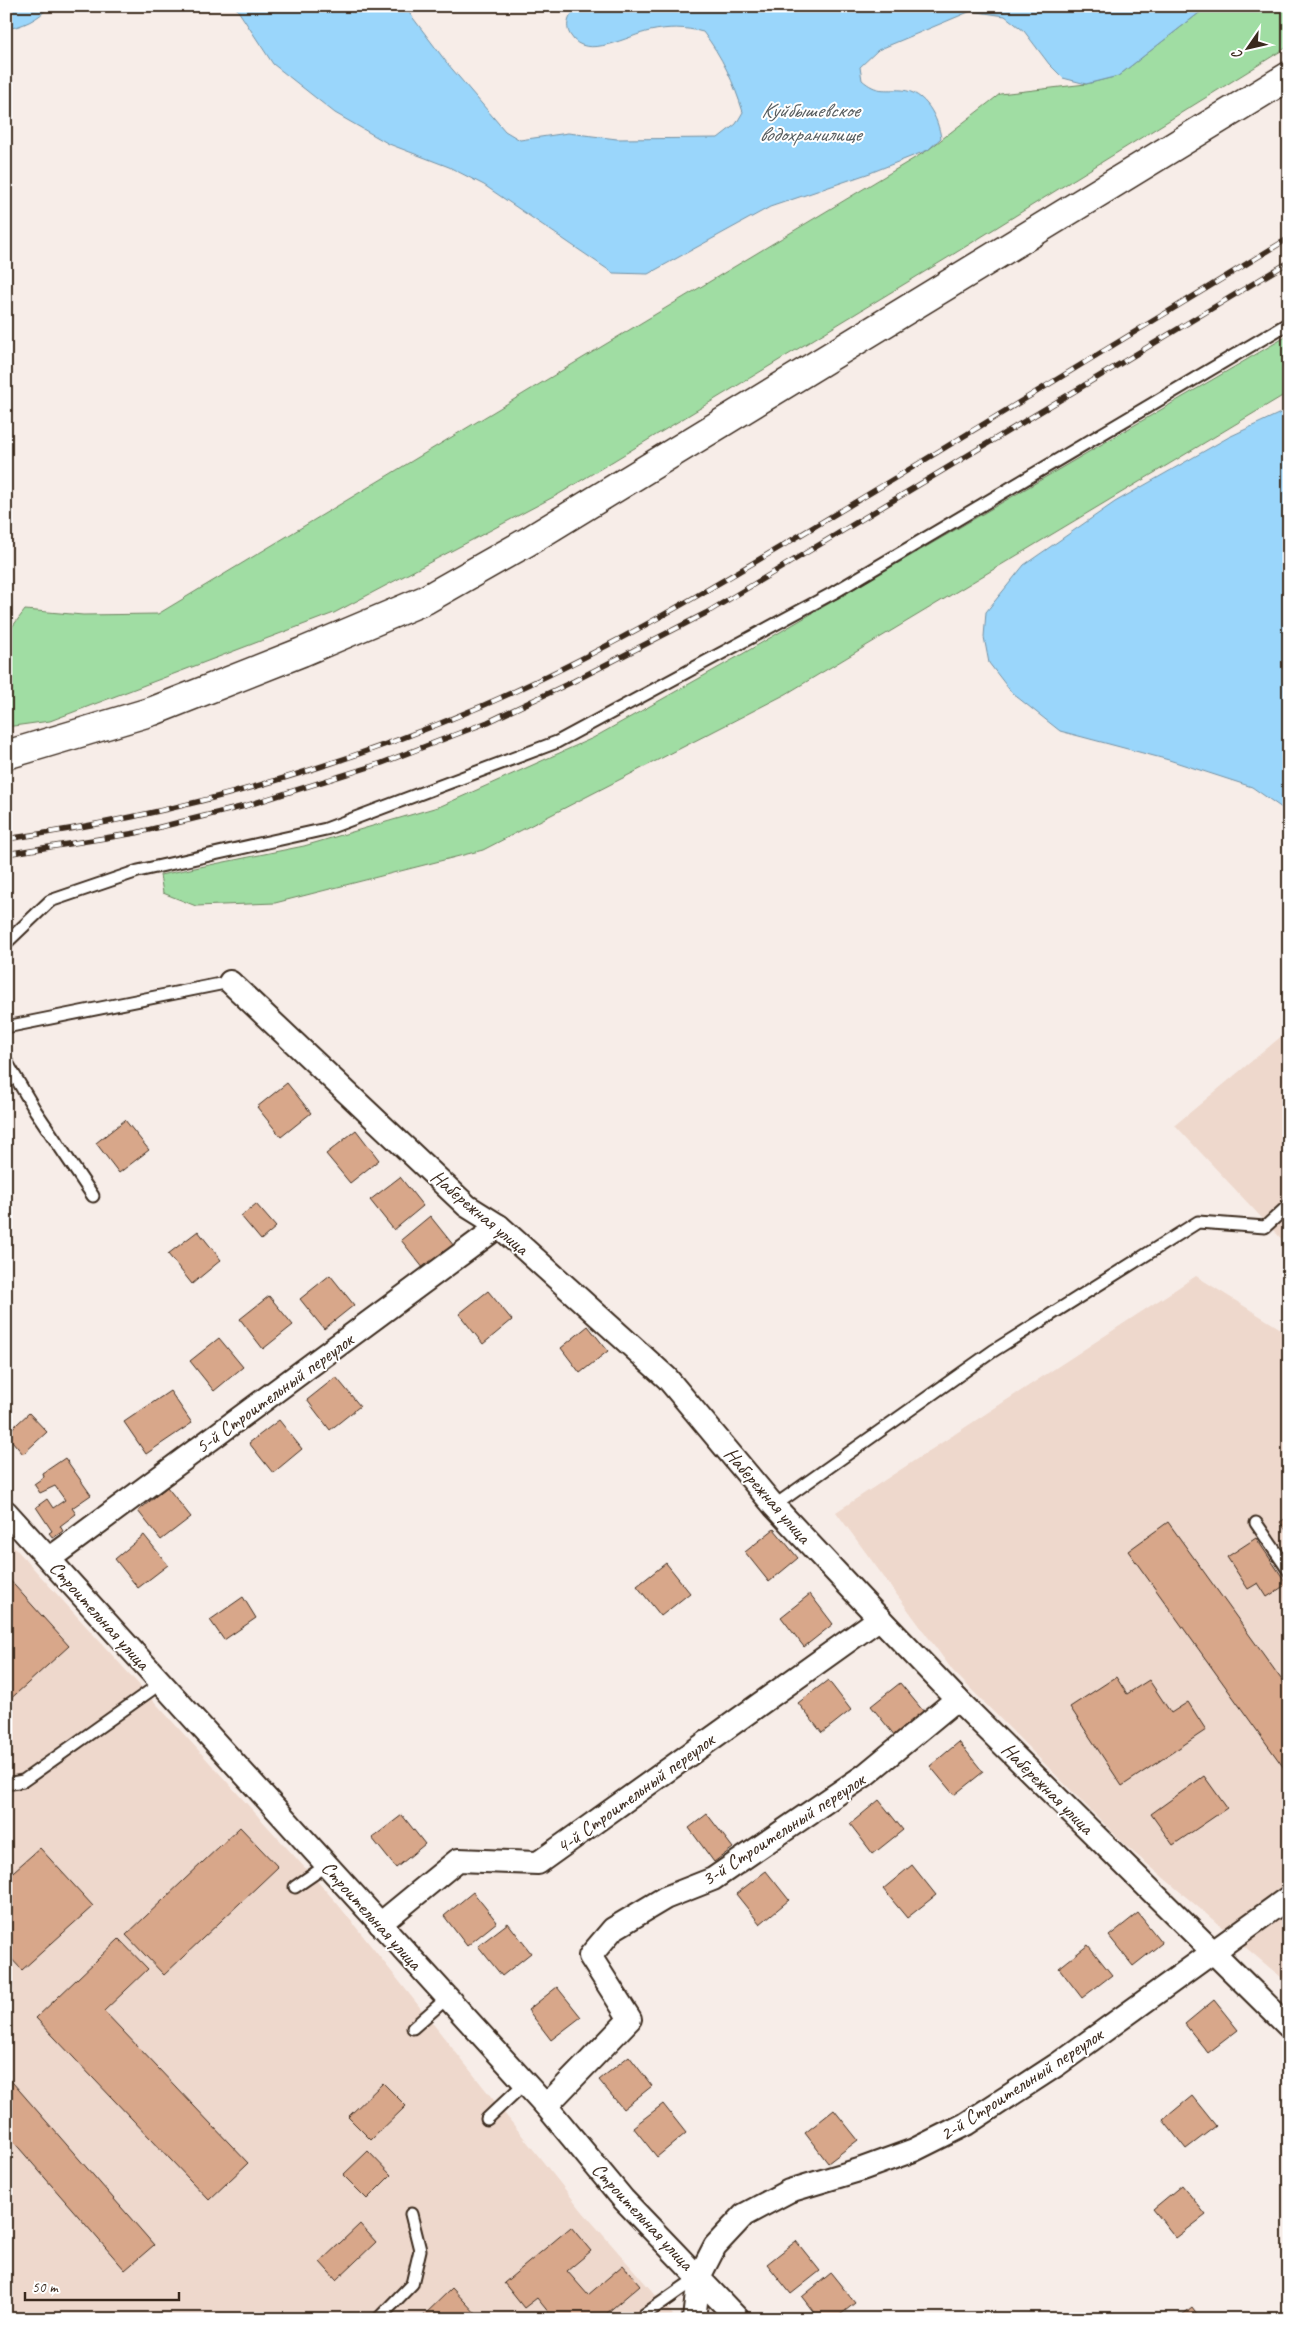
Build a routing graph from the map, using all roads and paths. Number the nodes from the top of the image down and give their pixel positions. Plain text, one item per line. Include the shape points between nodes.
1 (1289, 76) edge
2 (1289, 323) edge
3 (6, 755) edge
4 (6, 943) edge
5 (230, 982) joint
6 (6, 1027) edge
7 (6, 1061) edge
8 (93, 1196) dead end
9 (1289, 1205) edge
10 (498, 1226) junction
11 (774, 1506) junction
12 (6, 1512) edge
13 (1256, 1523) dead end
14 (49, 1559) junction
15 (1289, 1571) edge
16 (880, 1618) junction
17 (161, 1683) junction
18 (958, 1699) junction
19 (6, 1784) edge
20 (327, 1865) junction
21 (295, 1887) dead end
22 (1289, 1897) edge
23 (380, 1924) junction
24 (1213, 1951) junction
25 (447, 1998) junction
26 (1289, 2027) edge
27 (413, 2028) dead end
28 (525, 2083) junction
29 (546, 2106) junction
30 (488, 2120) dead end
31 (411, 2214) dead end
32 (699, 2277) junction
33 (644, 2315) dead end
34 (378, 2319) edge
35 (694, 2319) edge
36 (738, 2319) edge

1 - 3 main road via 527,542 425,600 153,711
2 - 4 lane via 833,593 557,742 326,829 138,871 50,901
5 - 6 lane
5 - 10 street, Набережная улица via 467,1206
7 - 8 lane
9 - 11 lane via 1265,1227 1198,1222 993,1351
10 - 11 street, Набережная улица via 667,1378
10 - 14 street, 5-й Строительный переулок
11 - 16 street, Набережная улица
12 - 14 street, Строительная улица
13 - 15 lane
14 - 17 street, Строительная улица
16 - 18 street, Набережная улица
16 - 23 street, 4-й Строительный переулок via 538,1863 458,1860
17 - 19 lane via 23,1782
17 - 20 street, Строительная улица
18 - 24 street, Набережная улица
18 - 29 street, 3-й Строительный переулок via 865,1775 713,1879 665,1898 613,1929 590,1956 630,2019
20 - 21 lane
20 - 23 street, Строительная улица
22 - 24 street, 2-й Строительный переулок
23 - 25 street, Строительная улица
24 - 26 street, Набережная улица
24 - 32 street, 2-й Строительный переулок via 1058,2064 966,2124 914,2150 789,2191 744,2214 715,2246
25 - 27 lane
25 - 28 street, Строительная улица
28 - 29 street, Строительная улица
28 - 30 lane
29 - 32 street, Строительная улица via 623,2198
31 - 34 lane via 420,2250 412,2284
32 - 33 lane
32 - 35 street
32 - 36 street, Строительная улица

